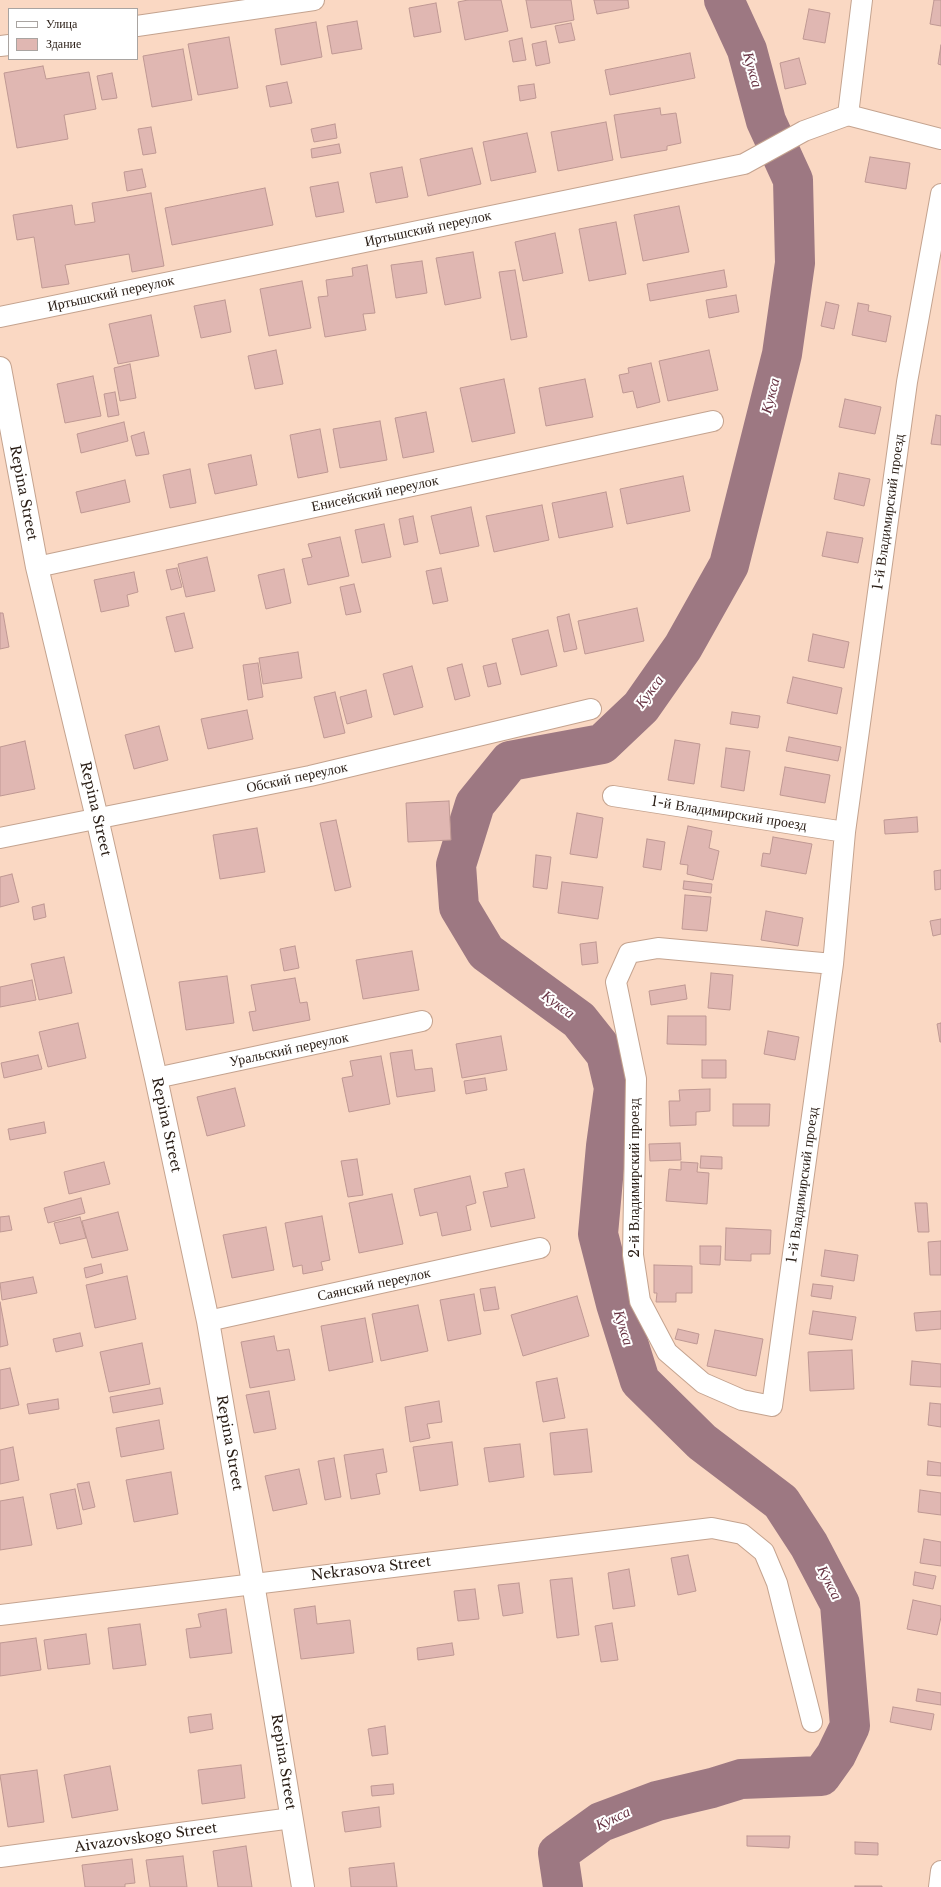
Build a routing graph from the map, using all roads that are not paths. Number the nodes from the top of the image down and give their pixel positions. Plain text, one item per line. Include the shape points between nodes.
1 (314, 0) edge
2 (862, 0) edge
3 (138, 26) edge
4 (848, 115) junction
5 (941, 139) edge
6 (941, 194) edge
7 (0, 317) edge
8 (0, 368) edge
9 (713, 421) dead end
10 (37, 567) junction
11 (591, 709) dead end
12 (613, 796) dead end
13 (97, 818) junction
14 (845, 832) junction
15 (0, 838) edge
16 (833, 964) junction
17 (422, 1021) dead end
18 (156, 1078) junction
19 (540, 1248) dead end
20 (208, 1321) junction
21 (772, 1406) joint
22 (253, 1583) junction
23 (0, 1614) edge
24 (812, 1722) dead end
25 (292, 1818) junction
26 (0, 1857) edge
27 (941, 1871) edge
28 (303, 1887) edge
29 (939, 1887) edge

1 - 3 street
2 - 4 street
4 - 5 street
4 - 7 street, Иртышский переулок via 804,131 744,164
6 - 14 street, 1-й Владимирский проезд via 906,382
8 - 10 street, Repina Street
9 - 10 street, Енисейский переулок
10 - 13 street, Repina Street
11 - 13 street, Обский переулок via 310,776
12 - 14 street, 1-й Владимирский проезд
13 - 15 street, Обский переулок
13 - 18 street, Repina Street
14 - 16 street, 1-й Владимирский проезд
16 - 21 street, 1-й Владимирский проезд
16 - 21 street, 2-й Владимирский проезд via 658,948 629,953 616,982 636,1079 633,1255 640,1301 667,1352 703,1383 742,1400
17 - 18 street, Уральский переулок
18 - 20 street, Repina Street
19 - 20 street, Саянский переулок
20 - 22 street, Repina Street
22 - 23 street, Nekrasova Street
22 - 24 street, Nekrasova Street via 712,1528 742,1534 764,1552 777,1583
22 - 25 street, Repina Street
25 - 26 street, Aivazovskogo Street
25 - 28 street, Repina Street
27 - 29 street

